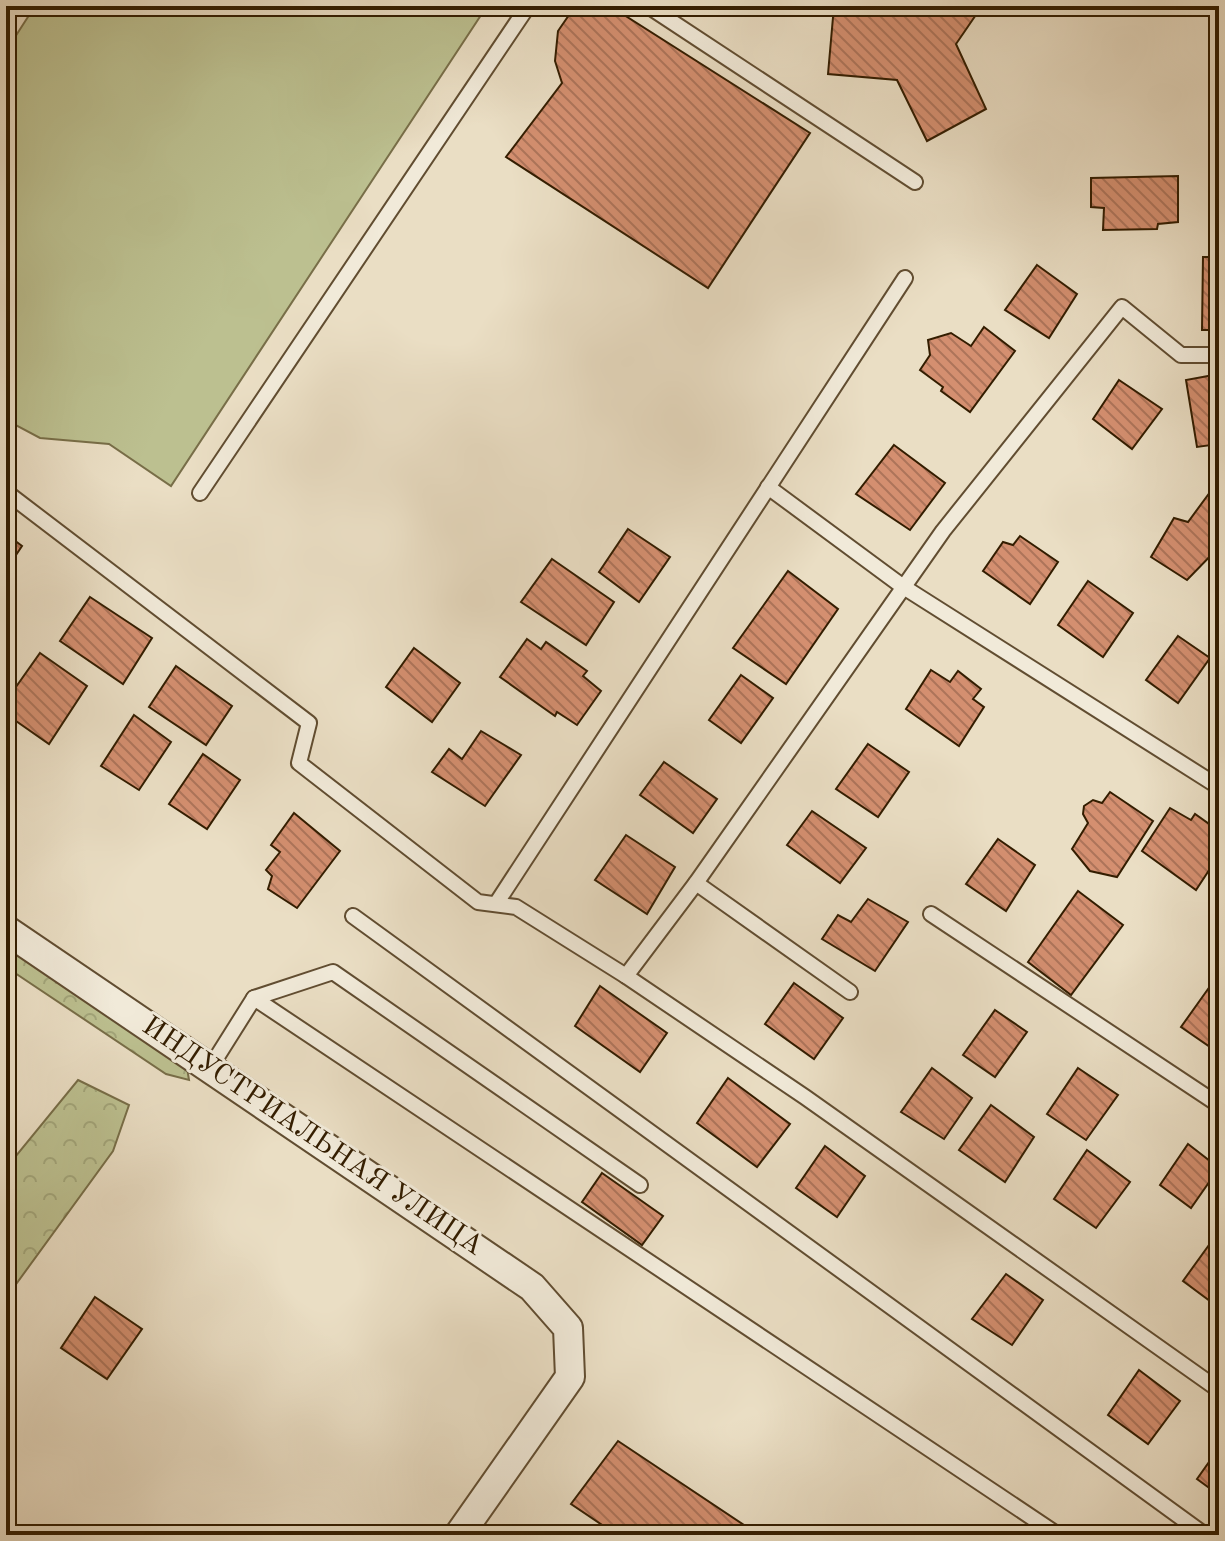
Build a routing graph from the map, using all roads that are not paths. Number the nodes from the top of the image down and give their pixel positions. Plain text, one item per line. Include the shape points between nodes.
1 (528, 6) edge
2 (648, 6) edge
3 (915, 182) dead end
4 (905, 278) dead end
5 (1219, 355) edge
6 (768, 487) junction
7 (6, 492) edge
8 (200, 493) dead end
9 (902, 586) junction
10 (1219, 787) edge
11 (696, 883) junction
12 (496, 904) junction
13 (931, 914) dead end
14 (353, 916) dead end
15 (6, 930) edge
16 (626, 976) junction
17 (850, 992) dead end
18 (254, 998) junction
19 (210, 1068) junction
20 (1219, 1105) edge
21 (640, 1185) dead end
22 (1219, 1390) edge
23 (459, 1535) edge
24 (1058, 1535) edge
25 (1205, 1535) edge

1 - 8 lane
2 - 3 lane
4 - 6 lane
5 - 9 lane via 1181,355 1122,307
6 - 9 lane
6 - 12 lane
7 - 12 lane via 309,723 299,763 478,902
9 - 10 lane
9 - 11 lane
11 - 16 lane
11 - 17 lane
12 - 16 lane via 516,907
13 - 20 lane
14 - 25 lane
15 - 19 street, ИНДУСТРИАЛЬНАЯ УЛИЦА
16 - 22 lane
18 - 19 lane
18 - 21 lane via 333,972
18 - 24 lane
19 - 23 street, ИНДУСТРИАЛЬНАЯ УЛИЦА via 532,1287 568,1328 570,1377

